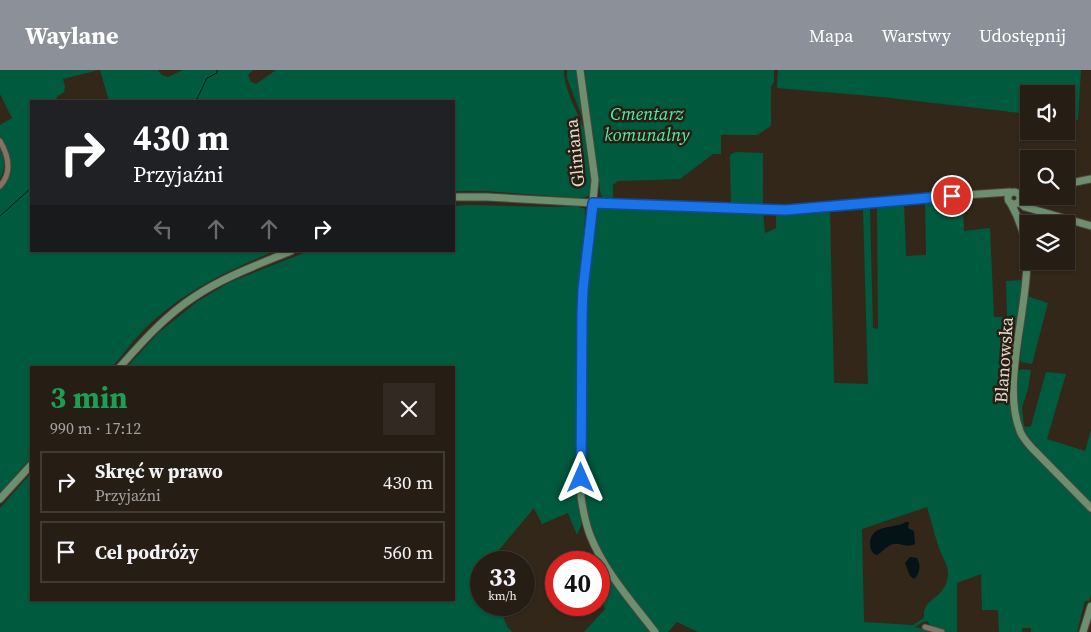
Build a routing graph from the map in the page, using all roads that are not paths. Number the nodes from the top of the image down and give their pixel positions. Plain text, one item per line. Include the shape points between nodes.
1 (580, 70) edge
2 (0, 141) edge
3 (1091, 179) edge
4 (1075, 182) edge
5 (0, 186) edge
6 (990, 194) junction
7 (455, 197) edge
8 (1020, 197) edge
9 (1016, 201) junction
10 (593, 203) junction
11 (1091, 226) edge
12 (289, 252) edge
13 (121, 366) edge
14 (30, 465) edge
15 (0, 499) edge
16 (1091, 508) edge
17 (1091, 606) edge
18 (925, 627) dead end
19 (655, 632) edge
20 (942, 632) edge
21 (1083, 632) edge

1 - 10 street, Gliniana via 594,168
2 - 5 street via 6,152 8,173
3 - 4 street
6 - 9 street
6 - 9 street via 1015,191
6 - 10 street via 786,210
7 - 10 street
8 - 9 street
9 - 11 street
9 - 16 street, Blanowska via 1027,264 1014,380 1017,422 1031,447
10 - 19 street, Gliniana via 583,289 581,497 591,537 609,571
12 - 13 street via 228,277 193,297 160,324
14 - 15 street
17 - 21 street
18 - 20 street

